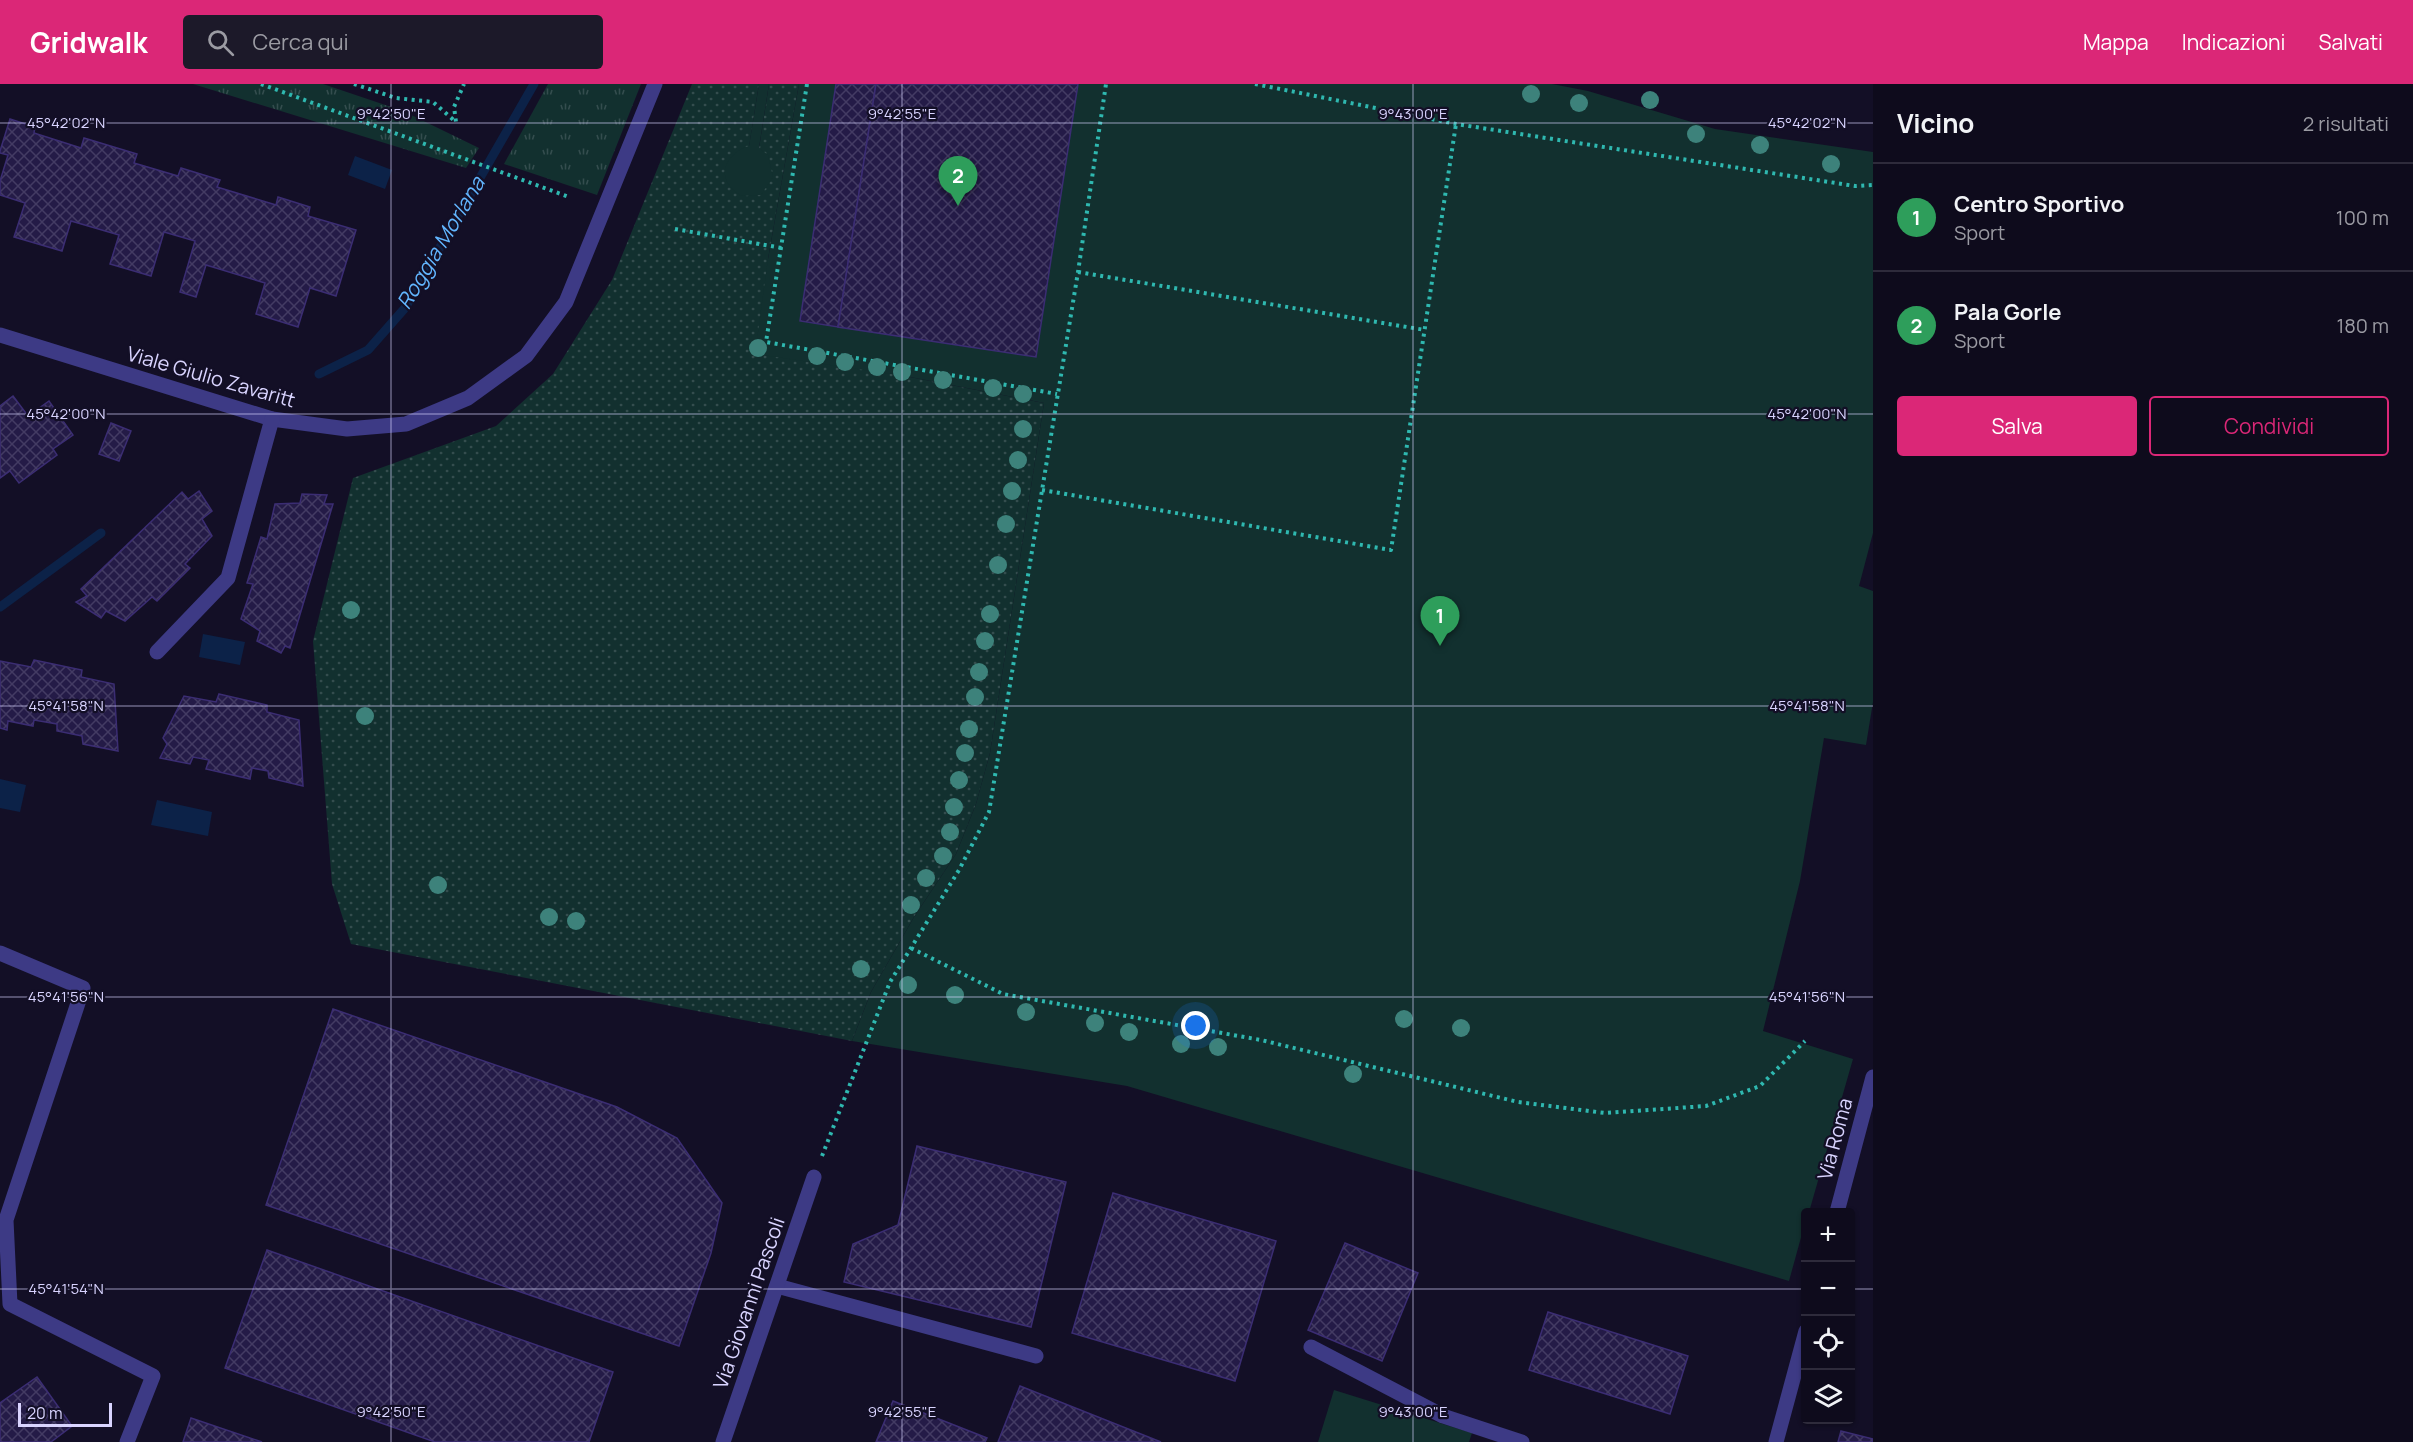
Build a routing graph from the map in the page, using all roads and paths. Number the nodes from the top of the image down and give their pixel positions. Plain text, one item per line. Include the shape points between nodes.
1 (261, 84) edge
2 (354, 84) edge
3 (464, 84) edge
4 (655, 84) edge
5 (807, 84) edge
6 (1106, 84) edge
7 (1255, 84) edge
8 (1456, 124) junction
9 (1873, 185) edge
10 (569, 197) dead end
11 (675, 229) dead end
12 (782, 248) junction
13 (1078, 272) junction
14 (1425, 330) junction
15 (0, 335) edge
16 (1057, 394) junction
17 (272, 419) junction
18 (1042, 490) junction
19 (157, 652) dead end
20 (911, 948) junction
21 (0, 953) edge
22 (1804, 1041) dead end
23 (1873, 1077) edge
24 (814, 1177) joint
25 (1838, 1208) edge
26 (777, 1286) junction
27 (1311, 1347) dead end
28 (1801, 1350) edge
29 (1036, 1356) dead end
30 (127, 1442) edge
31 (723, 1442) edge
32 (1522, 1442) edge
33 (1776, 1442) edge

1 - 10 path
2 - 3 path via 396,98 433,102 456,122 454,107
4 - 17 street, Viale Giulio Zavaritt via 566,302 526,356 468,398 406,424 347,429
5 - 12 path
6 - 13 path
7 - 8 path
8 - 9 path via 1855,186
8 - 14 path
11 - 12 path
12 - 16 path via 766,342
13 - 14 path
13 - 16 path
14 - 18 path via 1391,550
15 - 17 street, Viale Giulio Zavaritt
16 - 18 path
17 - 19 street via 228,578
18 - 20 path via 989,812 960,870
20 - 22 path via 1003,993 1261,1040 1518,1102 1605,1113 1706,1106 1760,1086
20 - 24 path via 890,982
21 - 30 street via 83,988 6,1220 10,1304 153,1376
23 - 25 street, Via Roma
24 - 26 street, Via Giovanni Pascoli
26 - 29 street
26 - 31 street, Via Giovanni Pascoli
27 - 32 street via 1443,1416
28 - 33 street

